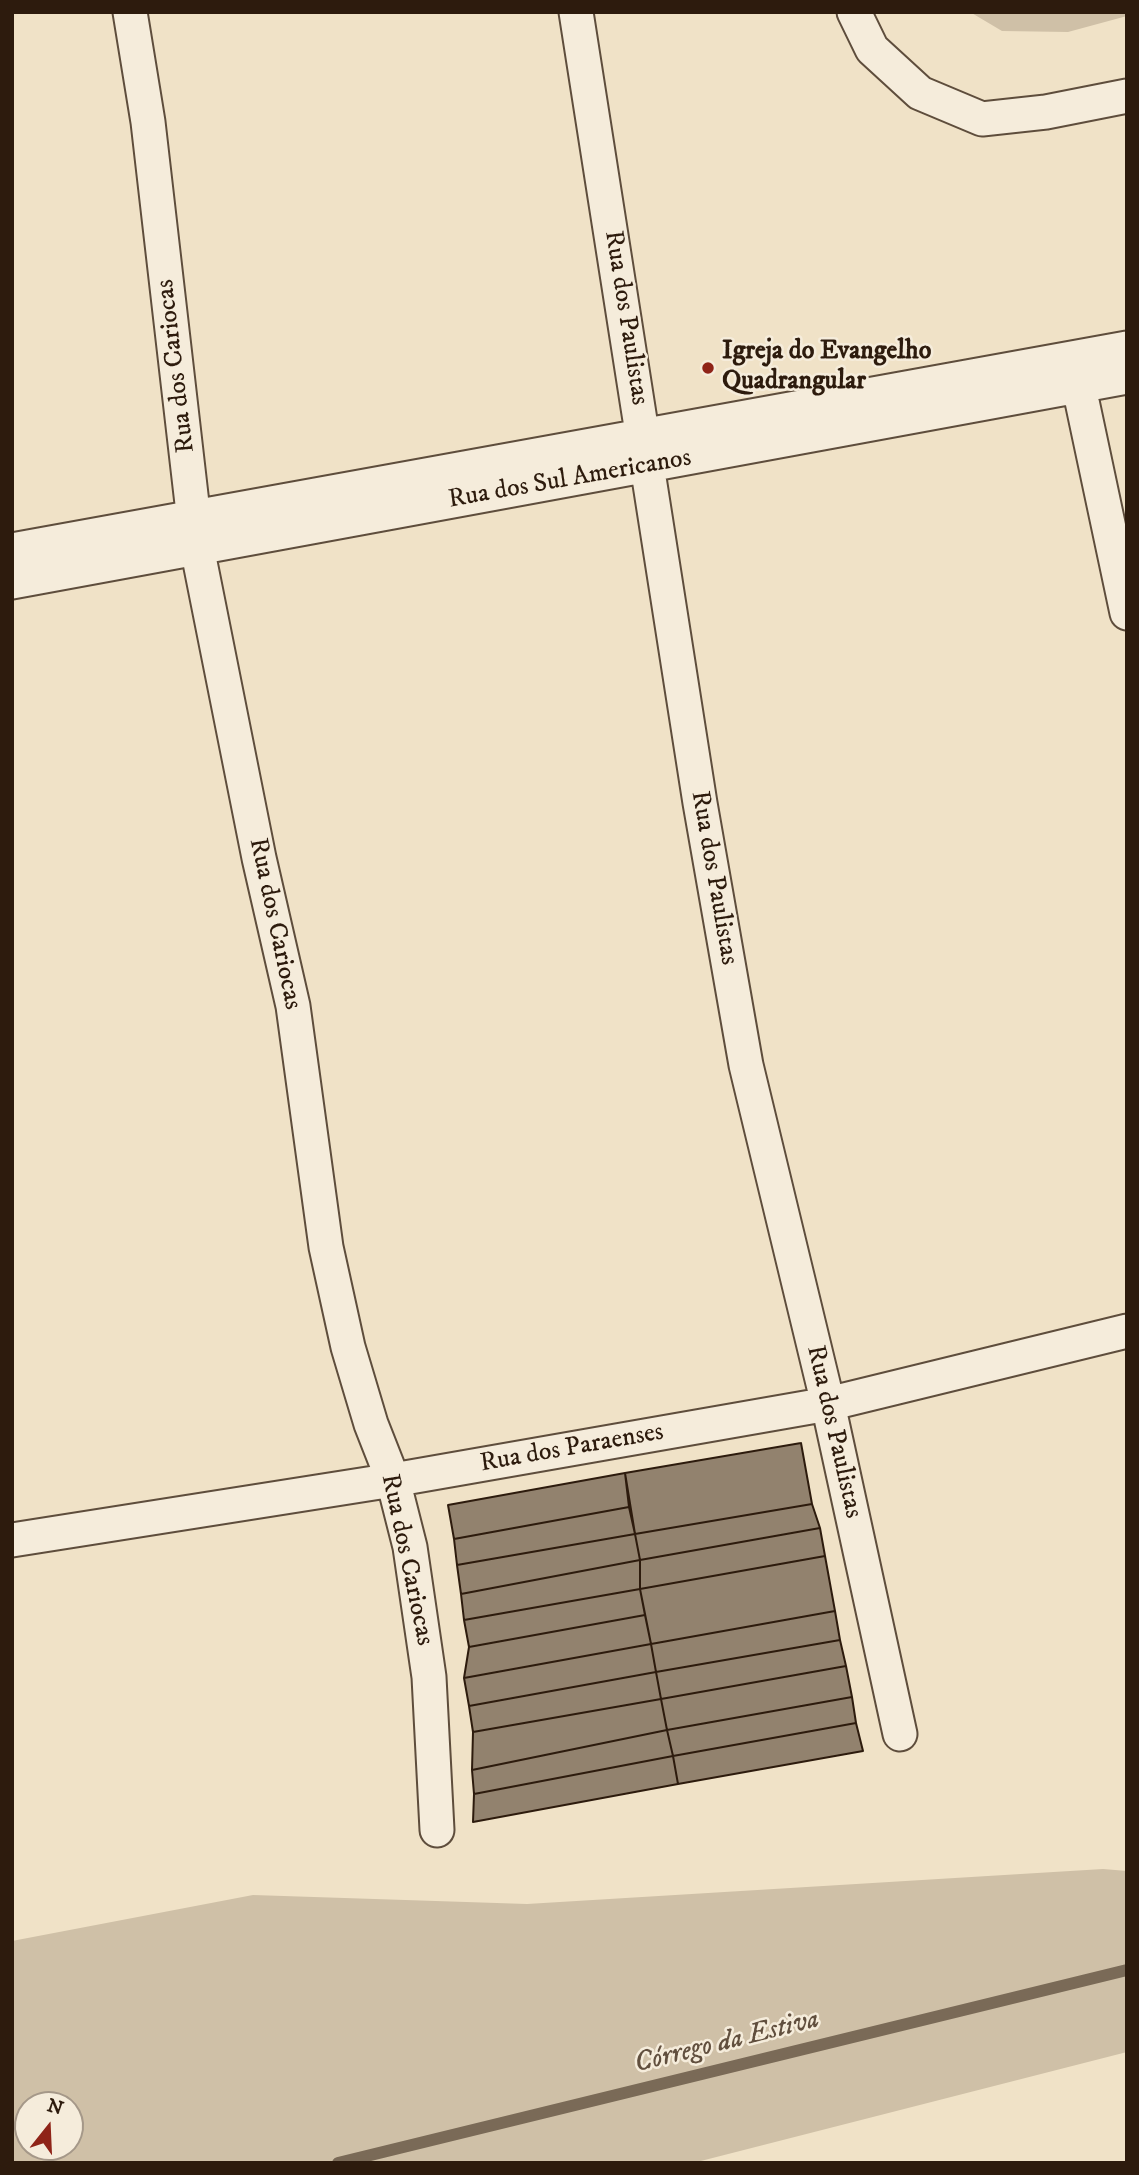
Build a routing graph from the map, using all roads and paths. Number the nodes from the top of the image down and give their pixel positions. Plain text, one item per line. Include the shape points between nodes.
1 (130, 12) edge
2 (576, 12) edge
3 (855, 12) edge
4 (1127, 96) edge
5 (1127, 348) edge
6 (1127, 377) edge
7 (1079, 387) junction
8 (646, 451) junction
9 (195, 531) junction
10 (12, 550) edge
11 (12, 582) edge
12 (1127, 613) edge
13 (1127, 1331) edge
14 (828, 1404) junction
15 (393, 1480) junction
16 (12, 1540) edge
17 (900, 1734) dead end
18 (437, 1830) dead end

1 - 9 street, Rua dos Cariocas via 148,122
2 - 8 street, Rua dos Paulistas
3 - 4 street via 872,49 920,93 982,119
5 - 8 street, Rua dos Sul Americanos
6 - 7 street, Rua dos Sul Americanos
7 - 8 street, Rua dos Sul Americanos
7 - 12 street
8 - 9 street, Rua dos Sul Americanos
8 - 14 street, Rua dos Paulistas via 746,1065
9 - 10 street, Rua dos Sul Americanos
9 - 11 street, Rua dos Sul Americanos
9 - 15 street, Rua dos Cariocas via 293,1006 326,1247 348,1347
13 - 14 street, Rua dos Paraenses
14 - 15 street, Rua dos Paraenses
14 - 17 street, Rua dos Paulistas
15 - 16 street, Rua dos Paraenses
15 - 18 street, Rua dos Cariocas via 410,1547 429,1677

